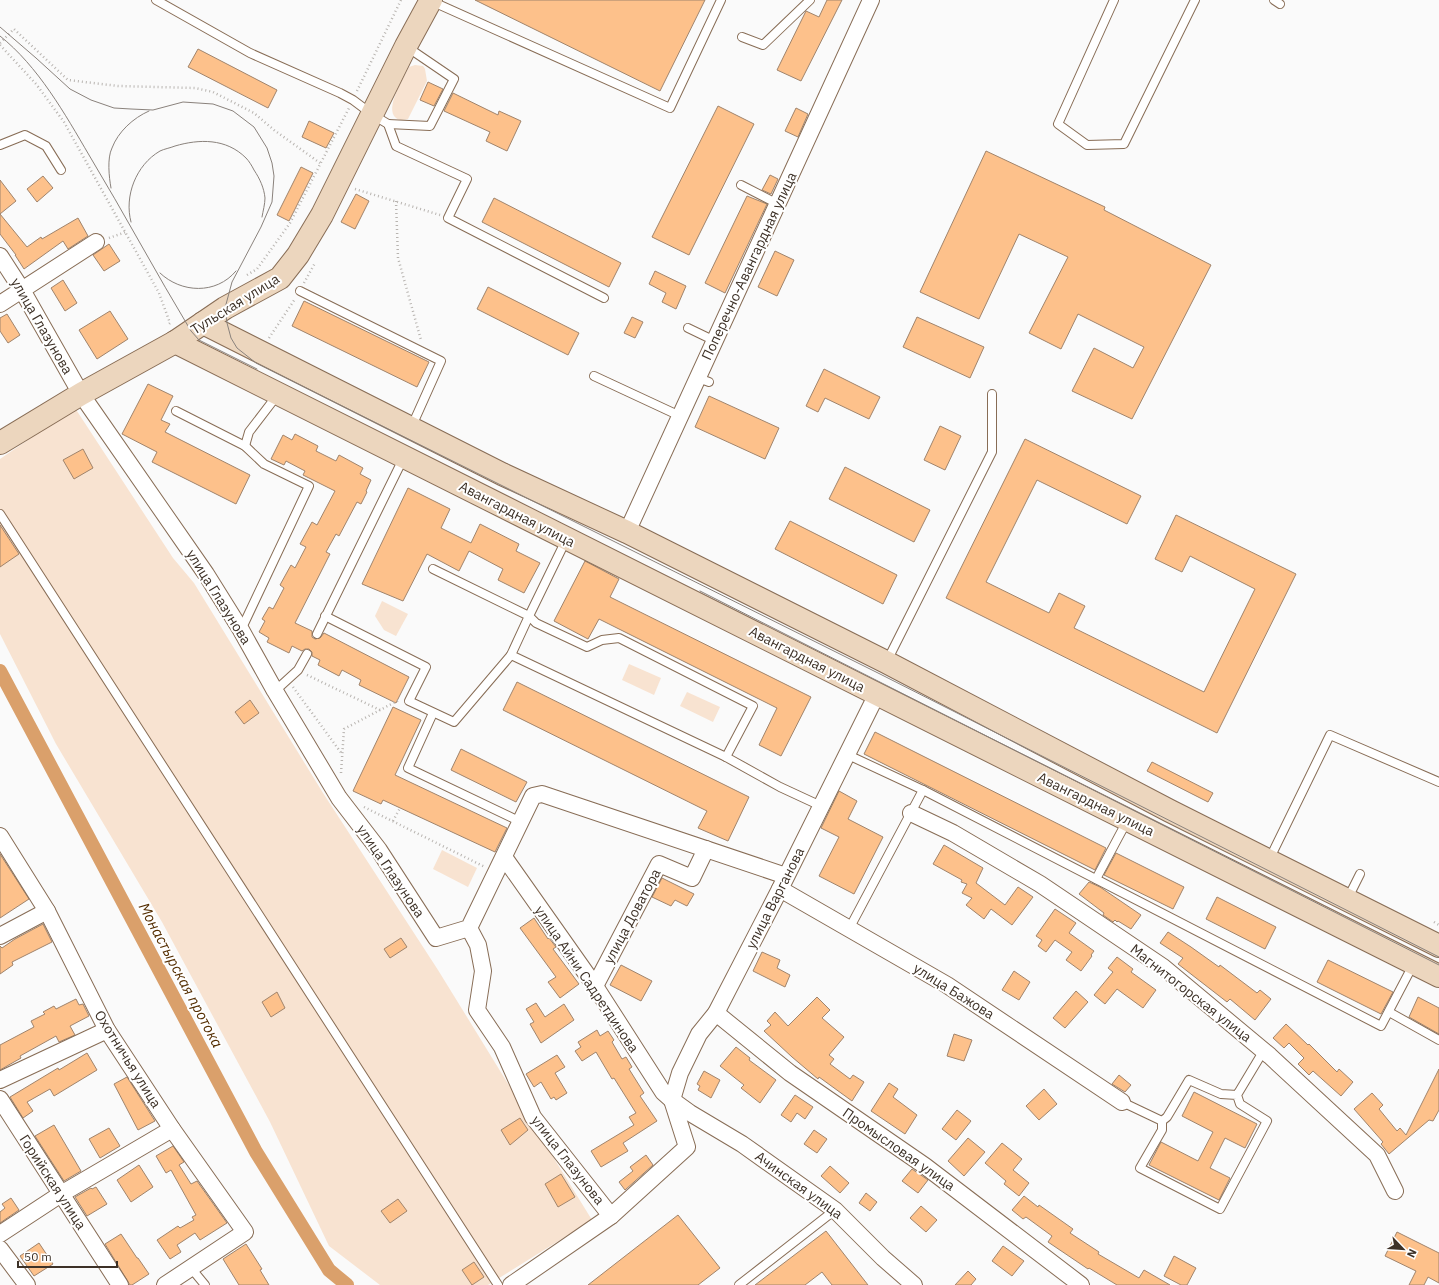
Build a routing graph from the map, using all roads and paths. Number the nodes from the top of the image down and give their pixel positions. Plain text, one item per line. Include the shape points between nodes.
1 (156, 0) edge
2 (401, 0) edge
3 (721, 0) edge
4 (810, 0) edge
5 (871, 0) edge
6 (1114, 0) edge
7 (1195, 0) edge
8 (431, 1) edge
9 (742, 37) dead end
10 (0, 44) edge
11 (406, 46) junction
12 (353, 100) junction
13 (380, 119) junction
14 (0, 145) edge
15 (320, 163) junction
16 (61, 170) dead end
17 (741, 185) dead end
18 (355, 189) dead end
19 (396, 201) junction
20 (778, 204) junction
21 (448, 218) junction
22 (126, 232) junction
23 (96, 242) joint
24 (0, 256) edge
25 (244, 276) dead end
26 (22, 290) junction
27 (300, 291) dead end
28 (604, 298) dead end
29 (0, 304) edge
30 (176, 319) dead end
31 (203, 323) junction
32 (688, 328) dead end
33 (170, 330) junction
34 (715, 341) junction
35 (425, 354) junction
36 (594, 376) dead end
37 (276, 393) junction
38 (81, 394) junction
39 (992, 394) dead end
40 (176, 411) dead end
41 (677, 427) junction
42 (410, 428) junction
43 (0, 443) edge
44 (245, 446) junction
45 (404, 457) junction
46 (0, 514) edge
47 (627, 532) junction
48 (567, 538) junction
49 (433, 568) dead end
50 (325, 616) junction
51 (529, 616) junction
52 (241, 630) junction
53 (317, 634) dead end
54 (307, 654) dead end
55 (511, 655) junction
56 (886, 662) junction
57 (298, 670) junction
58 (288, 680) junction
59 (275, 691) junction
60 (413, 693) junction
61 (877, 694) junction
62 (380, 710) junction
63 (433, 713) junction
64 (846, 754) junction
65 (342, 755) junction
66 (726, 757) junction
67 (341, 778) dead end
68 (1439, 782) edge
69 (923, 790) junction
70 (360, 805) dead end
71 (821, 806) junction
72 (400, 808) dead end
73 (911, 812) junction
74 (1128, 820) junction
75 (393, 821) junction
76 (521, 822) junction
77 (0, 836) edge
78 (706, 849) junction
79 (504, 857) junction
80 (1241, 861) junction
81 (1269, 861) junction
82 (496, 873) junction
83 (1360, 874) dead end
84 (1096, 879) junction
85 (783, 883) junction
86 (1347, 900) junction
87 (47, 911) junction
88 (469, 928) junction
89 (849, 929) junction
90 (0, 936) edge
91 (1439, 946) edge
92 (1414, 963) junction
93 (1439, 976) edge
94 (595, 986) junction
95 (716, 1012) junction
96 (1388, 1012) junction
97 (107, 1030) junction
98 (1439, 1040) edge
99 (1264, 1050) junction
100 (0, 1080) edge
101 (1237, 1096) junction
102 (0, 1099) edge
103 (672, 1100) junction
104 (1122, 1102) joint
105 (1162, 1121) junction
106 (172, 1129) junction
107 (1395, 1191) dead end
108 (61, 1194) junction
109 (835, 1210) junction
110 (611, 1216) junction
111 (0, 1234) edge
112 (0, 1249) edge
113 (192, 1268) junction
114 (27, 1285) edge
115 (120, 1285) edge
116 (165, 1285) edge
117 (205, 1285) edge
118 (498, 1285) edge
119 (510, 1285) edge
120 (739, 1285) edge
121 (914, 1285) edge
122 (1082, 1285) edge

1 - 12 lane via 250,53
2 - 12 path
3 - 8 lane via 670,108
4 - 9 lane via 763,44
5 - 20 street, Поперечно-Авангардная улица
6 - 7 lane via 1058,124 1087,145 1124,144
8 - 11 main road, Тульская улица
10 - 15 path via 14,29 68,80 118,86 195,88 213,92 254,113
10 - 22 path via 36,84 64,122
11 - 13 main road, Тульская улица
11 - 13 lane via 454,79 430,126
12 - 13 lane
12 - 15 path
13 - 21 lane via 396,146 467,180
13 - 31 main road, Тульская улица via 288,270 280,278
14 - 16 lane via 25,134 46,146
15 - 25 path via 290,223 257,269
17 - 20 lane
18 - 19 path
19 - 21 path
19 - 35 path via 398,258
20 - 34 street, Поперечно-Авангардная улица
21 - 28 lane
22 - 23 path
22 - 33 path via 159,293
23 - 26 street
24 - 26 street, улица Глазунова
26 - 29 street
26 - 38 street, улица Глазунова
27 - 35 lane
30 - 33 path
31 - 33 main road, Тульская улица
31 - 42 main road, Авангардная улица
32 - 34 lane
33 - 37 main road, Авангардная улица
33 - 38 main road, Тульская улица
34 - 41 street, Поперечно-Авангардная улица via 703,380
35 - 42 lane via 441,362
36 - 41 lane
37 - 44 lane via 249,432
37 - 45 main road, Авангардная улица
38 - 43 main road, Тульская улица
38 - 52 street, улица Глазунова via 206,574
39 - 56 lane via 992,452
40 - 44 lane
41 - 47 street, Поперечно-Авангардная улица
42 - 47 main road, Авангардная улица
44 - 52 lane via 264,464 309,486
45 - 48 main road, Авангардная улица
45 - 50 lane
46 - 118 lane
47 - 56 main road, Авангардная улица
48 - 51 lane
48 - 61 main road, Авангардная улица
49 - 51 lane
50 - 53 lane
50 - 60 lane via 426,667
51 - 55 lane
51 - 66 lane via 587,647 602,640 619,638 753,706
52 - 59 street, улица Глазунова
54 - 57 lane
55 - 63 lane via 454,722
55 - 66 lane
56 - 80 main road, Авангардная улица via 1170,811
57 - 58 lane
57 - 62 path
58 - 59 lane
58 - 65 path
59 - 88 street, улица Глазунова via 338,798 379,850 436,938
60 - 62 path
60 - 63 lane via 409,701
61 - 64 street, улица Варганова
61 - 74 main road, Авангардная улица
62 - 65 path via 344,729
63 - 76 lane via 408,768
64 - 69 lane
64 - 71 street, улица Варганова
65 - 67 path
66 - 71 lane
68 - 81 lane via 1330,735
69 - 73 lane
69 - 84 lane
70 - 75 path
71 - 85 street, улица Варганова
72 - 75 path
73 - 89 lane
73 - 99 street, Магнитогорская улица via 953,833 1040,884 1162,967
74 - 80 main road, Авангардная улица
74 - 84 lane
75 - 82 path
76 - 78 street, улица Бажова via 533,796 542,794
76 - 79 street
77 - 87 street, Охотничья улица
78 - 85 street, улица Бажова
78 - 94 street, улица Доватора via 692,878 659,864
79 - 82 street
79 - 94 street, улица Айни Садретдинова
80 - 81 main road, Авангардная улица
80 - 92 main road, Авангардная улица
81 - 86 main road, Авангардная улица
82 - 88 street
83 - 86 lane
84 - 96 lane via 1381,1026
85 - 89 street, улица Бажова
85 - 95 street, улица Варганова
86 - 91 main road, Авангардная улица
87 - 90 street
87 - 97 street, Охотничья улица
88 - 110 street, улица Глазунова via 478,945 483,971 477,1010 502,1047 534,1117
89 - 104 street, улица Бажова via 947,985
92 - 93 main road, Авангардная улица
92 - 96 lane
94 - 103 street, улица Айни Садретдинова via 655,1080
95 - 103 street, улица Варганова via 692,1047 680,1073
95 - 122 street, Промысловая улица via 790,1073 926,1166
96 - 98 lane
97 - 100 street
97 - 106 street, Охотничья улица
99 - 101 lane
99 - 107 street, Магнитогорская улица via 1377,1155
101 - 105 lane via 1221,1094 1189,1080 1167,1118
101 - 105 lane via 1240,1104 1267,1121 1220,1209 1140,1168 1162,1130
102 - 108 street, Горийская улица
103 - 109 street, Ачинская улица via 742,1144
103 - 110 street via 687,1147
104 - 105 lane
106 - 108 street
106 - 113 street, Охотничья улица via 246,1232
108 - 111 street
108 - 115 street, Горийская улица
109 - 120 lane
109 - 121 street, Ачинская улица
110 - 119 street
112 - 114 street
113 - 116 street
113 - 117 lane

